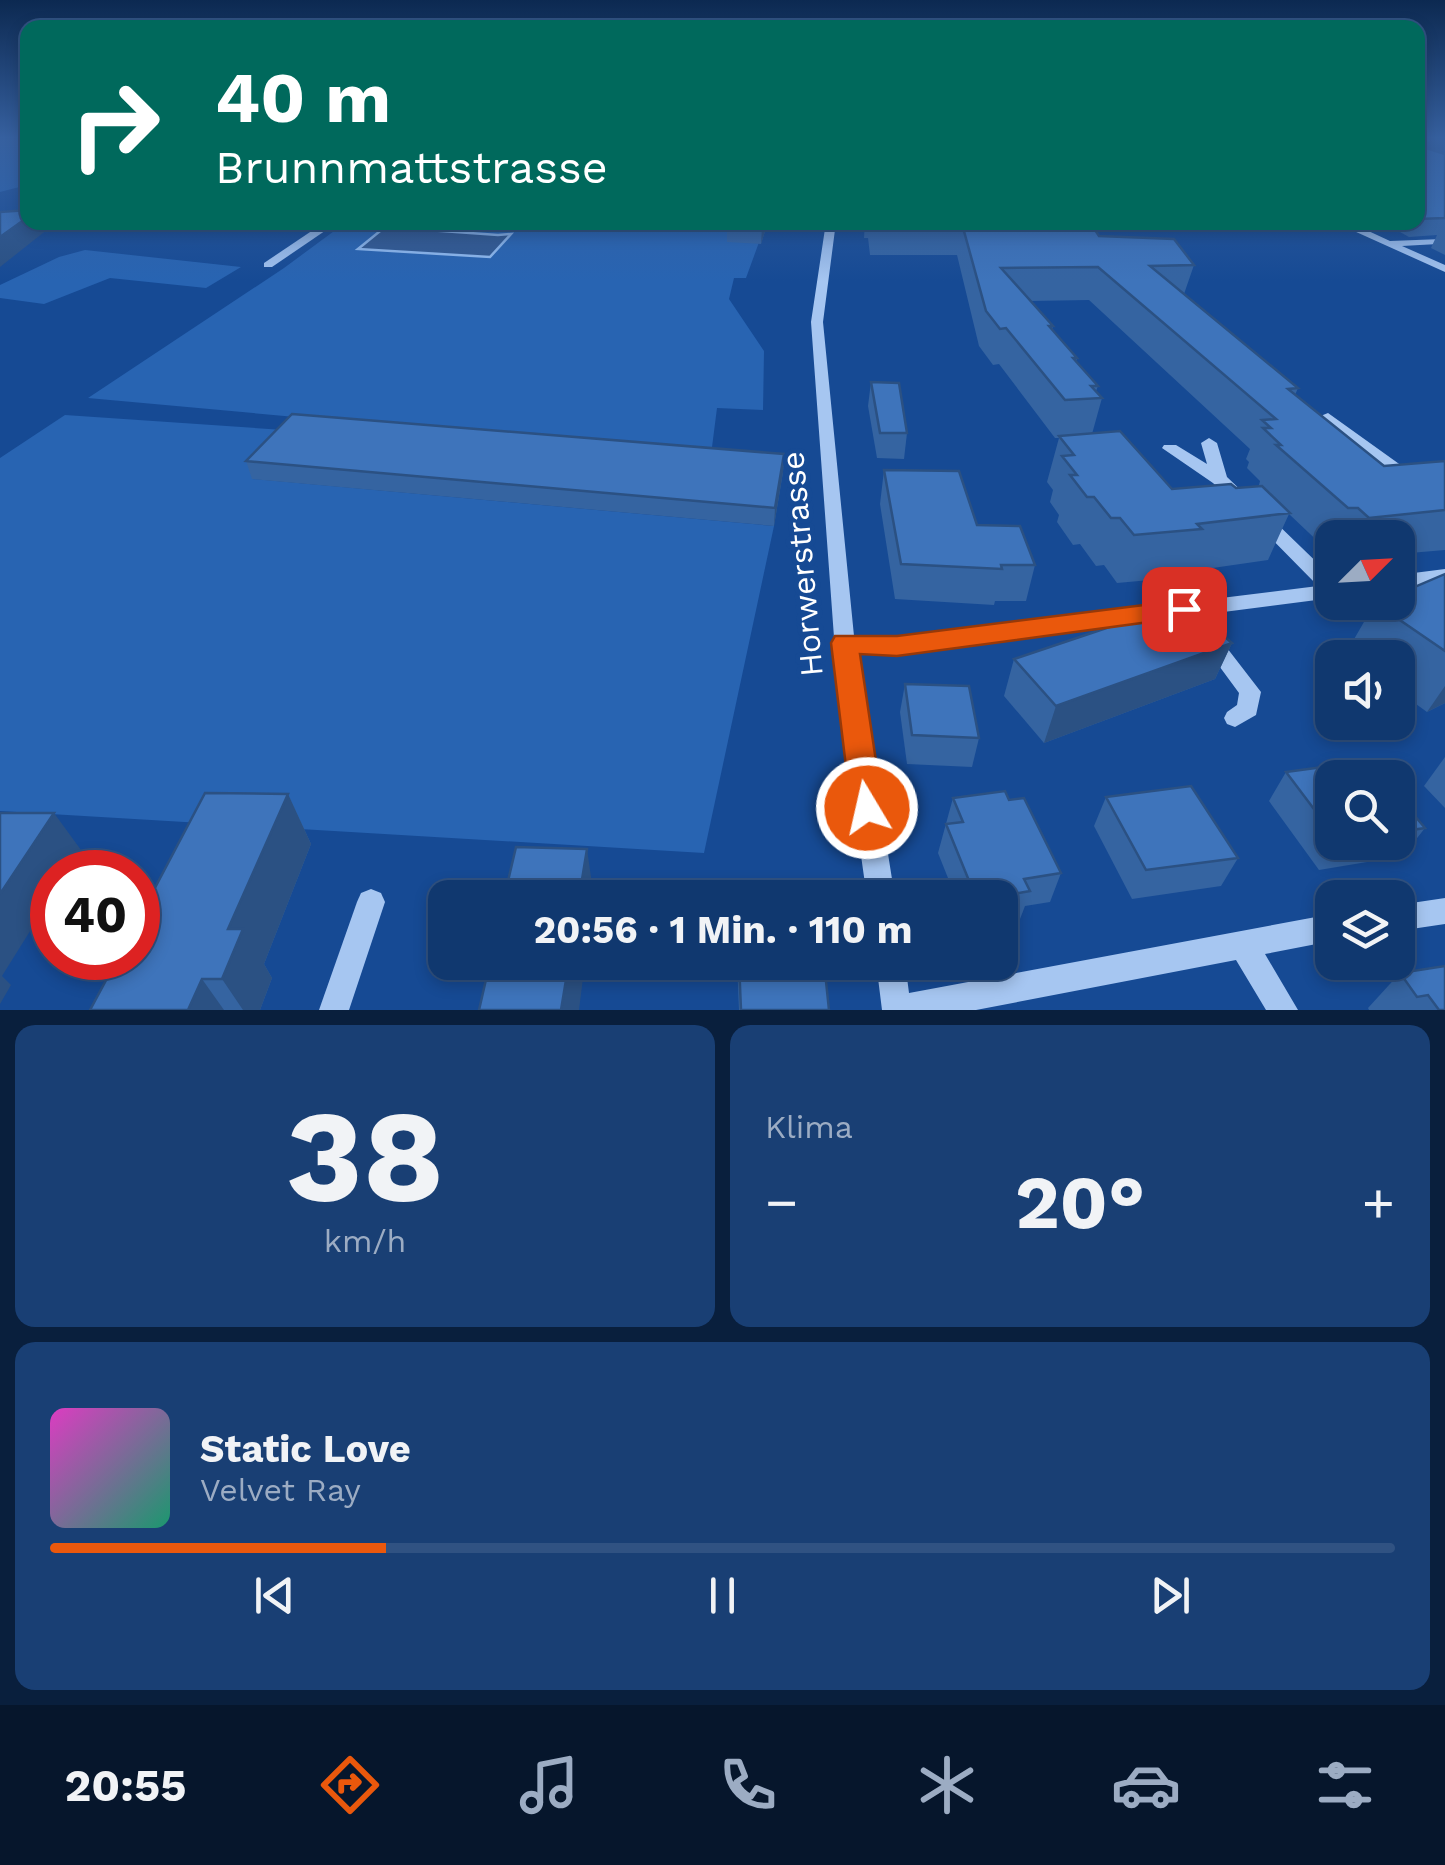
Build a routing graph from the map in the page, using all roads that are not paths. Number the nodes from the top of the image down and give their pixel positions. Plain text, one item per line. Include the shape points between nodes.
1 (321, 230) edge
2 (830, 230) edge
3 (1358, 230) edge
4 (1438, 241) edge
5 (1390, 244) junction
6 (268, 264) dead end
7 (1445, 269) edge
8 (1328, 418) edge
9 (1209, 443) dead end
10 (1170, 448) dead end
11 (1219, 479) junction
12 (1445, 489) edge
13 (1315, 572) edge
14 (1445, 575) edge
15 (1415, 579) edge
16 (1415, 590) edge
17 (1315, 591) edge
18 (1445, 608) edge
19 (1184, 609) junction
20 (845, 643) junction
21 (1235, 718) dead end
22 (878, 880) edge
23 (370, 902) dead end
24 (1445, 911) edge
25 (1415, 915) edge
26 (1315, 931) edge
27 (1242, 942) junction
28 (893, 980) edge
29 (334, 1010) edge
30 (897, 1010) edge
31 (1283, 1010) edge

1 - 6 street
2 - 20 street, Horwerstrasse via 818,322
3 - 5 street
4 - 5 street
5 - 7 street
8 - 12 street via 1396,470
9 - 11 street
10 - 11 street
11 - 13 street
14 - 15 street
16 - 18 street
17 - 19 street
19 - 20 street via 897,646
19 - 21 street via 1250,692 1248,709
20 - 22 street, Horwerstrasse
23 - 29 street
24 - 25 street
26 - 27 street
27 - 30 street
27 - 31 street
28 - 30 street

